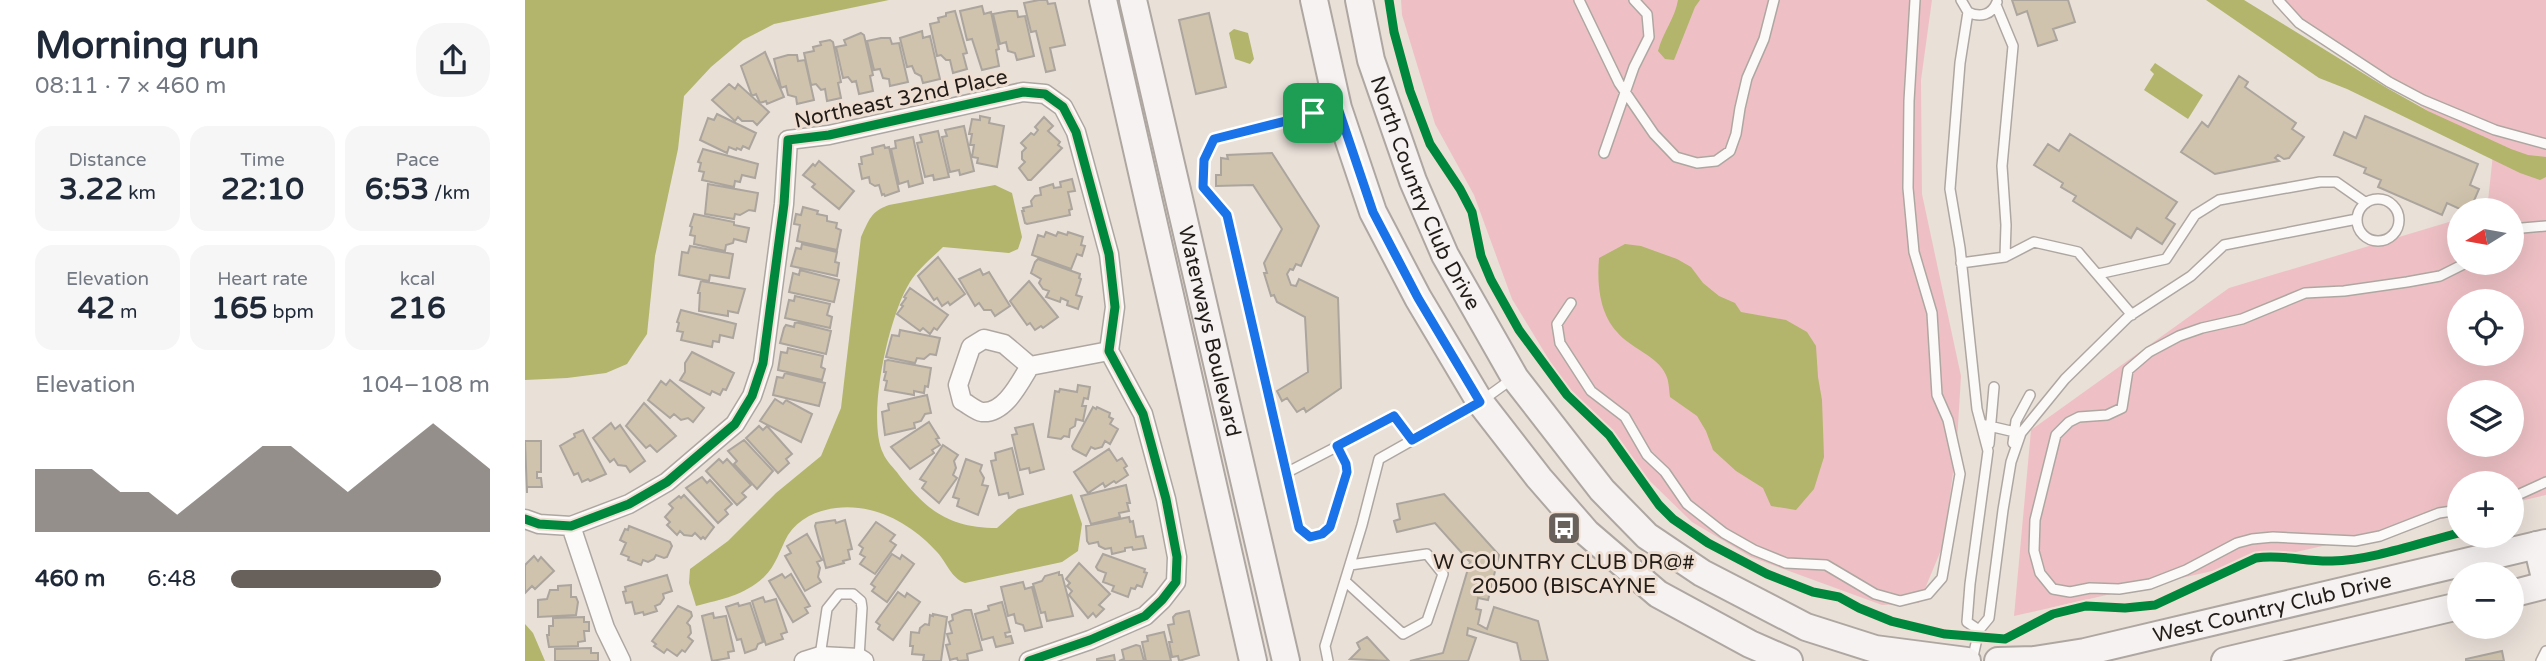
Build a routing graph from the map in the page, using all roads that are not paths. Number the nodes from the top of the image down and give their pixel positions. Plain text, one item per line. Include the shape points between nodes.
1 (1103, 0) edge
2 (1133, 0) edge
3 (1314, 0) edge
4 (1359, 0) edge
5 (1580, 0) edge
6 (1634, 0) edge
7 (1774, 0) edge
8 (1915, 0) edge
9 (1961, 0) edge
10 (2278, 0) edge
11 (1997, 3) edge
12 (1968, 12) junction
13 (1626, 91) junction
14 (1338, 108) junction
15 (2546, 144) edge
16 (1604, 153) dead end
17 (2367, 203) junction
18 (2357, 219) junction
19 (2546, 226) edge
20 (2524, 228) edge
21 (2005, 257) junction
22 (1961, 263) junction
23 (2447, 272) edge
24 (2098, 274) junction
25 (1571, 303) dead end
26 (2132, 315) junction
27 (1109, 351) junction
28 (1030, 366) junction
29 (1515, 378) junction
30 (1994, 387) dead end
31 (2031, 395) dead end
32 (1480, 402) junction
33 (1980, 424) junction
34 (1991, 427) junction
35 (2018, 433) junction
36 (1412, 440) junction
37 (1337, 446) junction
38 (1988, 451) junction
39 (1286, 473) junction
40 (2546, 482) edge
41 (2524, 492) edge
42 (2447, 512) edge
43 (525, 519) edge
44 (571, 526) junction
45 (2542, 544) edge
46 (1350, 565) junction
47 (1345, 580) junction
48 (2546, 584) edge
49 (2524, 590) edge
50 (2295, 602) junction
51 (2447, 609) edge
52 (1979, 630) junction
53 (2306, 647) junction
54 (2546, 651) edge
55 (812, 659) edge
56 (862, 659) edge
57 (621, 661) edge
58 (1030, 661) edge
59 (1253, 661) edge
60 (1286, 661) edge
61 (1328, 661) edge
62 (1789, 661) edge
63 (1969, 661) edge
64 (1998, 661) edge
65 (2225, 661) edge
66 (2542, 661) edge

1 - 59 street, Waterways Boulevard
2 - 60 street, Waterways Boulevard
3 - 14 street
4 - 29 street, North Country Club Drive via 1371,60 1413,181 1445,255
5 - 13 lane
6 - 13 lane via 1647,14 1649,37
7 - 13 lane via 1730,151 1716,161 1697,163 1676,157 1654,134
8 - 25 lane via 1907,188 1914,252 1932,313 1937,395 1961,474 1942,578 1928,594 1900,601 1875,594 1826,565 1786,563 1724,533 1687,504 1647,455 1625,417 1591,391 1560,343 1557,324
9 - 12 lane
10 - 15 lane via 2299,23 2412,94 2495,130
11 - 12 lane via 1986,15
11 - 21 lane via 2013,47 2002,166
12 - 22 lane via 1951,189
13 - 16 lane
14 - 32 street via 1373,212
14 - 39 lane via 1214,139 1204,160 1203,187 1227,215
17 - 18 lane
17 - 18 lane via 2379,200 2391,205 2398,216 2396,230 2386,239 2372,240 2361,232
17 - 24 lane via 2336,182 2219,200 2195,215 2166,258
18 - 26 lane via 2224,245 2192,276
19 - 20 lane
21 - 22 lane
21 - 24 lane via 2034,242 2078,252
22 - 33 lane
23 - 42 lane via 2407,282 2305,293 2242,319 2179,336 2149,352 2128,370 2122,408 2107,415 2079,417 2056,435 2035,520 2034,551 2040,573 2053,589 2119,589 2150,584 2252,539 2355,541
24 - 26 lane
26 - 35 lane via 2065,379
27 - 28 street
27 - 44 street, Northeast 32nd Place via 1115,307 1108,254 1076,132 1063,107 1045,94 1023,92 788,140 763,363 752,396 735,424 667,482 629,504
27 - 58 street via 1143,414 1166,499 1177,557 1176,582 1145,616
28 - 28 street via 1005,344 984,339 971,347 958,385 963,401 980,412 995,411
29 - 32 lane
29 - 63 street via 1602,490 1647,536 1702,573 1806,627 1875,649
30 - 34 lane
31 - 35 lane via 2016,421
32 - 36 lane
32 - 62 street via 1587,533 1658,594
33 - 34 lane
33 - 38 lane
34 - 35 lane
34 - 38 lane
35 - 52 lane via 1989,618
36 - 37 lane via 1394,416
36 - 46 lane via 1379,459
37 - 39 lane
37 - 39 lane via 1347,472 1330,527 1322,534 1310,537 1299,528
38 - 52 lane via 1967,622
40 - 41 lane
43 - 44 street
44 - 57 street via 605,628
45 - 48 street
45 - 50 street, West Country Club Drive
46 - 47 lane
46 - 47 lane via 1427,554 1443,574 1427,621 1403,634
47 - 61 lane via 1325,646
48 - 49 street
50 - 53 street
50 - 64 street, West Country Club Drive via 2085,652
51 - 53 street, West Country Club Drive
52 - 63 lane
53 - 65 street, West Country Club Drive
54 - 66 lane
55 - 56 street
55 - 56 lane via 827,609 839,594 853,594 862,608

